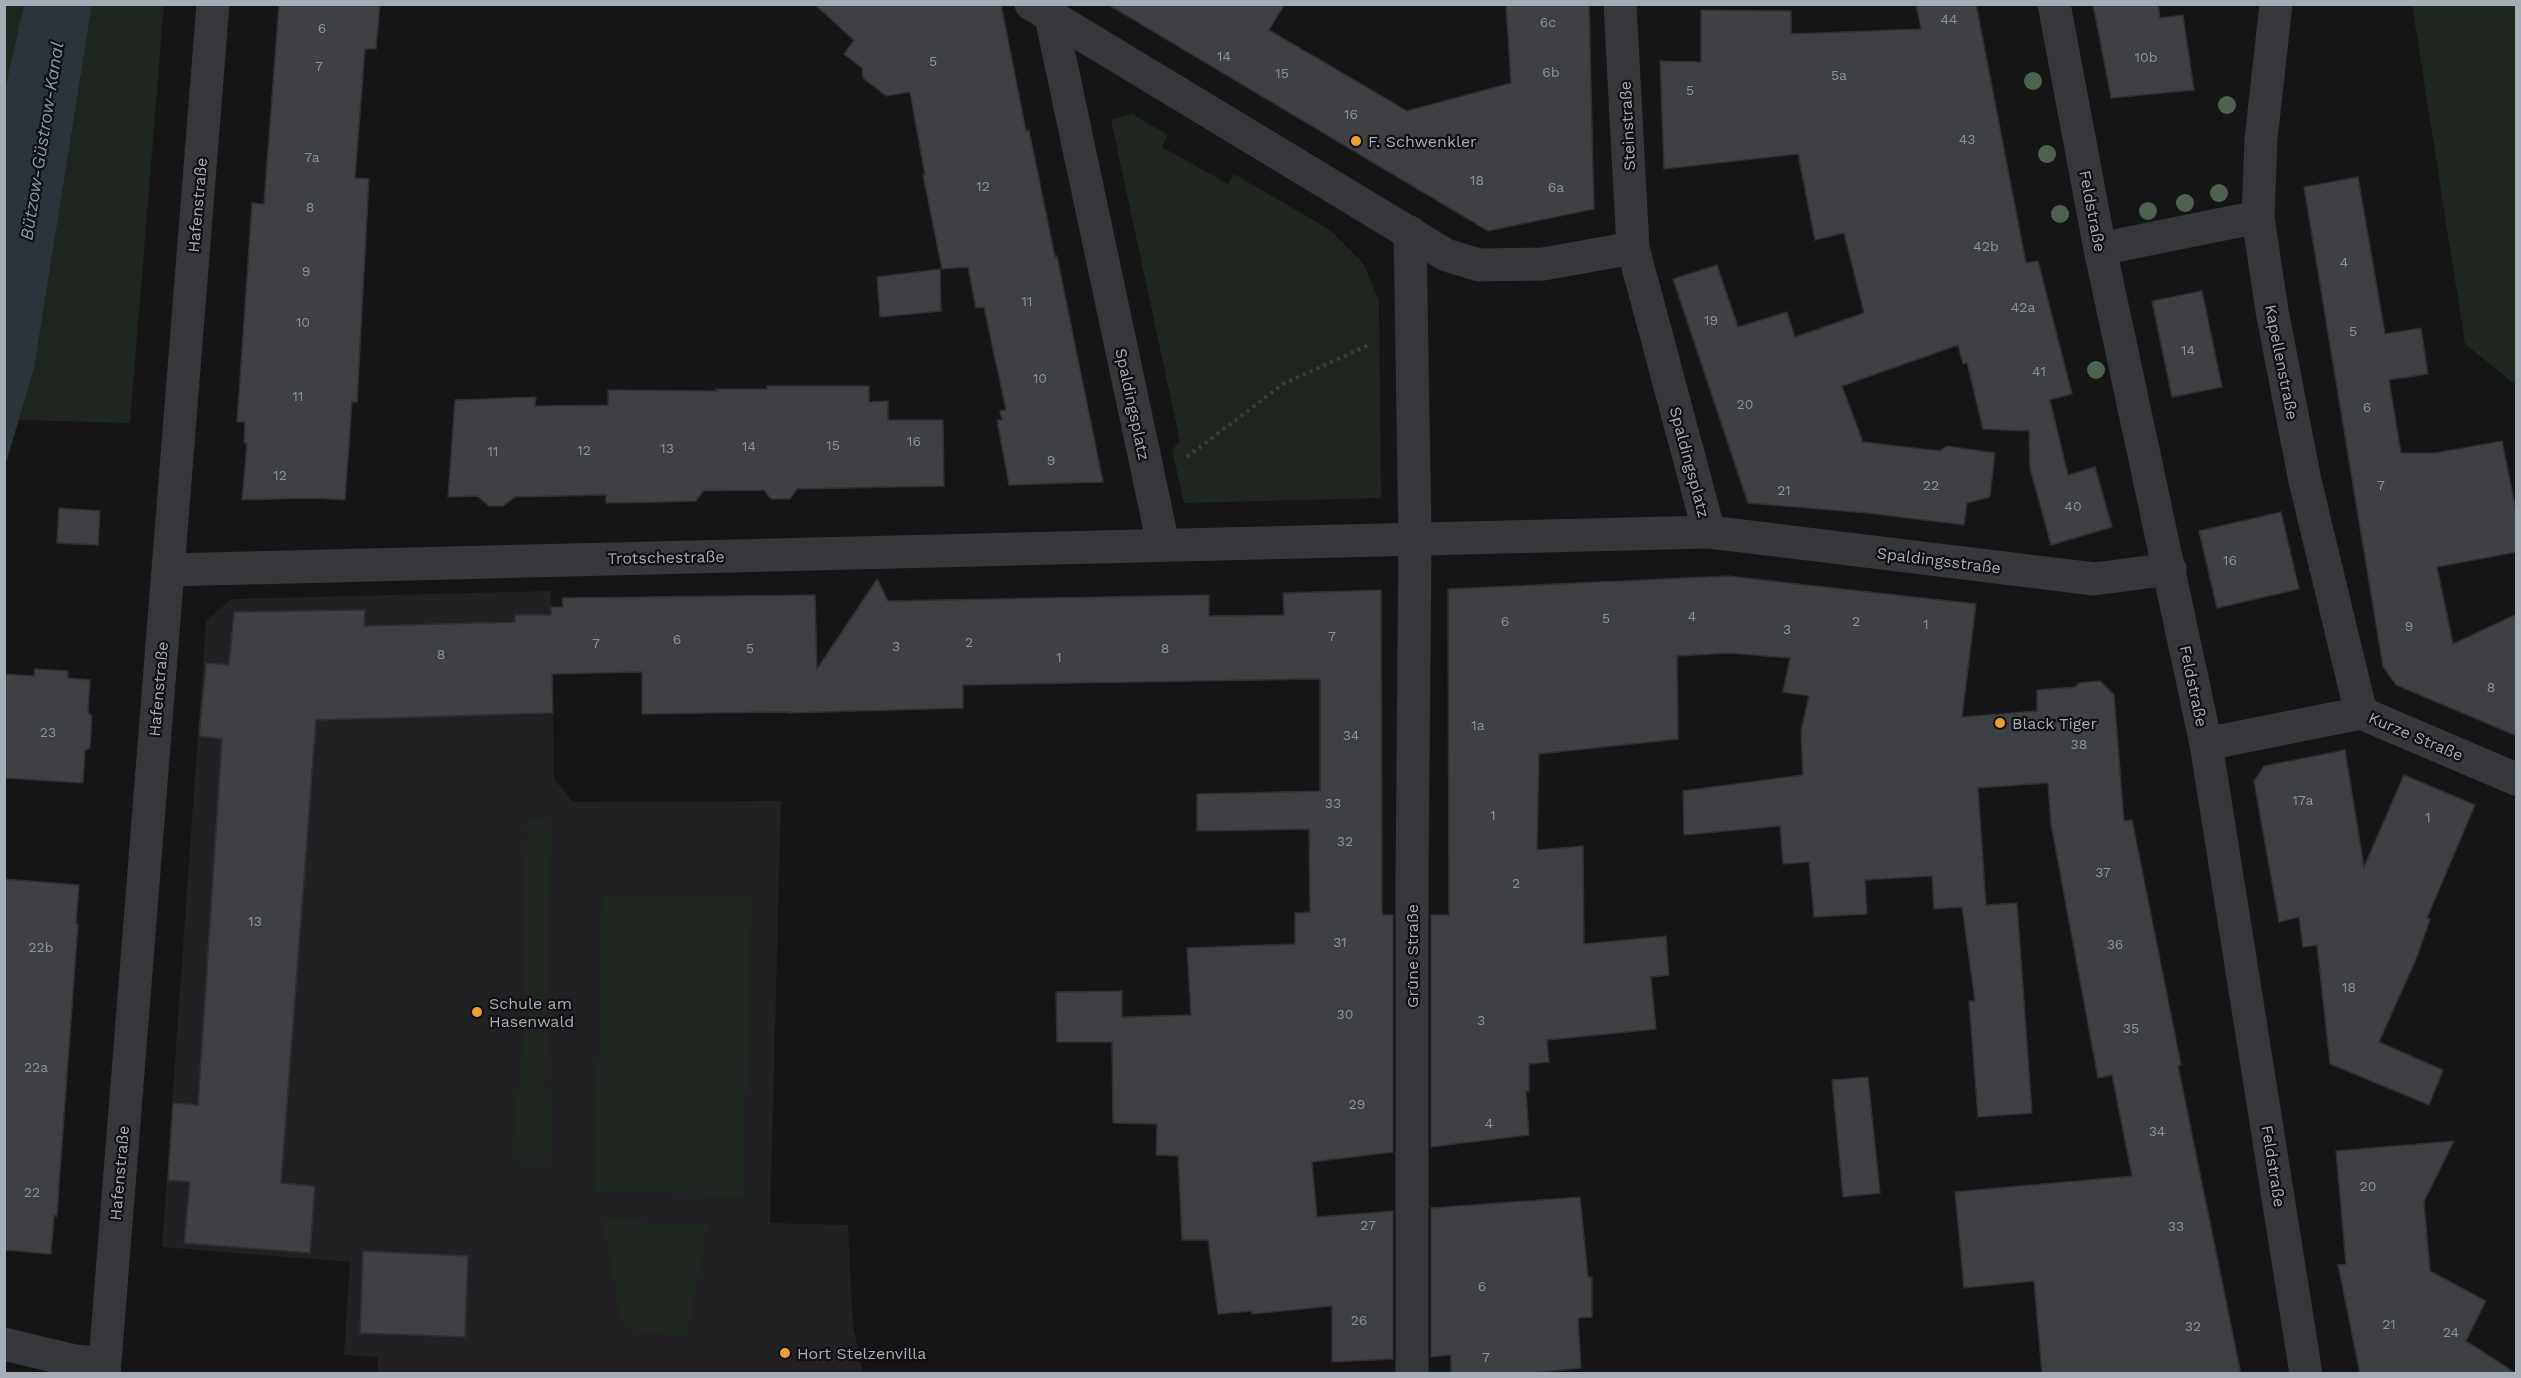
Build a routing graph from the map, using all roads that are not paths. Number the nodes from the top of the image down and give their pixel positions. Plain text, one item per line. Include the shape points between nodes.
1 (213, 4) edge
2 (1620, 4) edge
3 (2054, 4) edge
4 (2276, 4) edge
5 (1041, 10) edge
6 (2258, 217) junction
7 (1410, 232) junction
8 (1633, 248) junction
9 (2100, 249) junction
10 (1709, 532) junction
11 (1415, 538) junction
12 (1163, 544) junction
13 (2170, 569) junction
14 (168, 570) junction
15 (2361, 713) junction
16 (2206, 744) junction
17 (2517, 779) edge
18 (4, 1344) edge
19 (104, 1369) edge
20 (1412, 1374) edge
21 (2306, 1374) edge

1 - 14 street, Hafenstraße
2 - 8 street, Steinstraße
3 - 9 street, Feldstraße
4 - 6 street, Kapellenstraße via 2261,139
5 - 7 street, Spaldingsplatz
5 - 12 street, Spaldingsplatz
6 - 9 street
6 - 15 street, Kapellenstraße via 2305,481
7 - 8 street, Spaldingsplatz via 1446,255 1479,265 1544,264
7 - 11 street
8 - 10 street, Spaldingsplatz
9 - 13 street, Feldstraße
10 - 11 street, Spaldingsplatz
10 - 13 street, Spaldingsstraße via 2094,579
11 - 12 street, Spaldingsplatz
11 - 20 street, Grüne Straße
12 - 14 street, Trotschestraße
13 - 16 street, Feldstraße
14 - 19 street, Hafenstraße
15 - 16 street, Kurze Straße
15 - 17 street, Kurze Straße
16 - 21 street, Feldstraße
18 - 19 street

